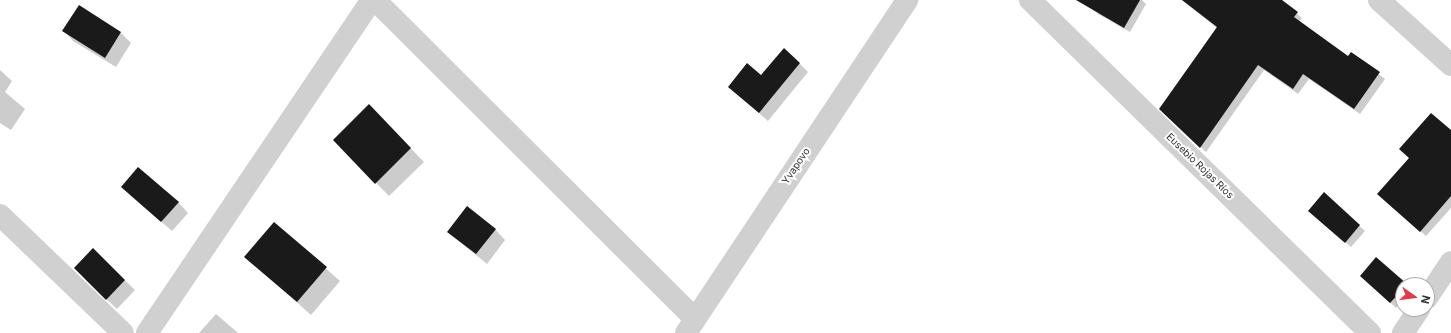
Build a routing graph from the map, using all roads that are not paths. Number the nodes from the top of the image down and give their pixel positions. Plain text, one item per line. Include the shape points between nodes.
1 (372, 0) edge
2 (376, 0) edge
3 (907, 0) edge
4 (1030, 0) edge
5 (1379, 0) edge
6 (1451, 66) edge
7 (0, 215) edge
8 (1451, 262) edge
9 (1435, 286) edge
10 (1414, 317) edge
11 (690, 326) edge
12 (123, 333) edge
13 (147, 333) edge
14 (1370, 333) edge
15 (1403, 333) edge

1 - 13 street
2 - 11 street
3 - 11 street, Yvapovo
4 - 14 street, Eusebio Rojas Ríos
5 - 6 street
7 - 12 street
8 - 9 street
10 - 15 street

